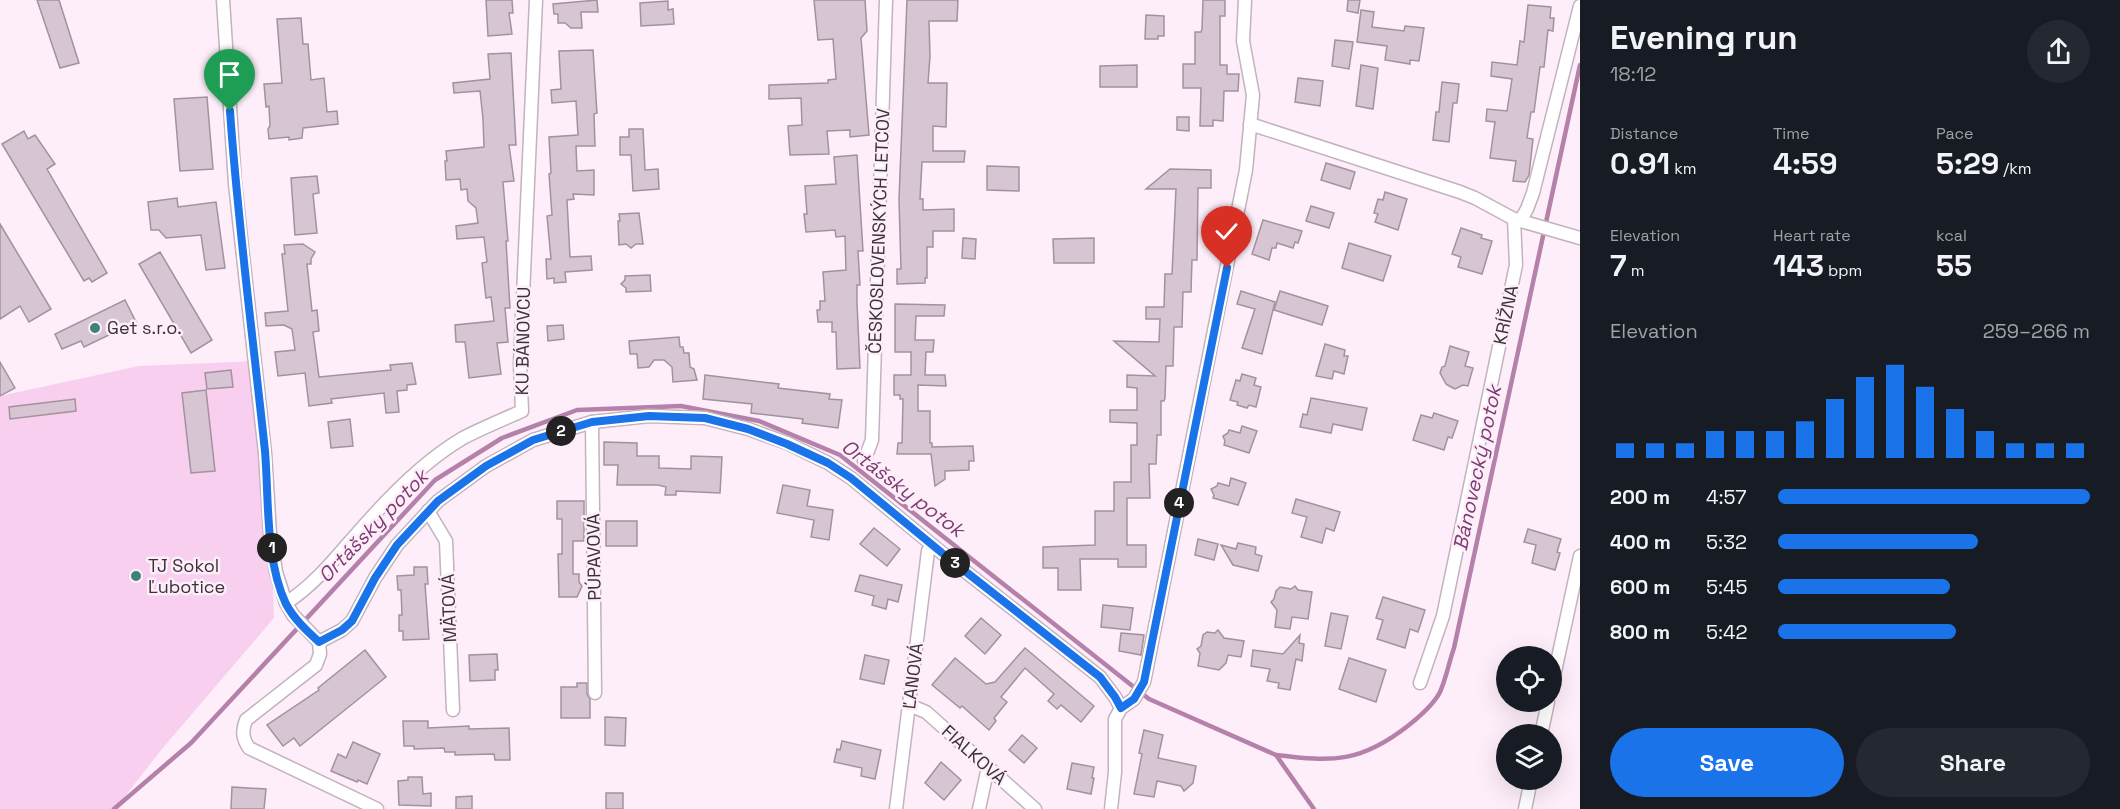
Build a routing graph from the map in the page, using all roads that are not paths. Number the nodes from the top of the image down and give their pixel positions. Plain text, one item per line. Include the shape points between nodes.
1 (223, 0) edge
2 (536, 0) edge
3 (886, 0) edge
4 (1245, 0) edge
5 (1580, 6) edge
6 (1250, 124) junction
7 (1521, 222) junction
8 (1580, 238) edge
9 (592, 422) junction
10 (864, 461) dead end
11 (428, 511) junction
12 (932, 545) junction
13 (1580, 556) edge
14 (286, 603) junction
15 (319, 642) junction
16 (1561, 646) edge
17 (1420, 683) dead end
18 (596, 693) dead end
19 (909, 705) junction
20 (1121, 708) junction
21 (453, 710) dead end
22 (988, 767) junction
23 (1529, 790) edge
24 (376, 809) edge
25 (896, 809) edge
26 (979, 809) edge
27 (1035, 809) edge
28 (1111, 809) edge
29 (1525, 809) edge

1 - 14 street via 235,184 265,453 270,533
2 - 14 street, KU BÁNOVCU via 520,364 522,411 462,439 415,474 327,569
3 - 10 street, ČESKOSLOVENSKÝCH LETCOV via 872,440
4 - 6 street via 1243,41 1252,95
5 - 7 street via 1533,193
6 - 7 street via 1460,192
6 - 20 street via 1246,170 1144,682 1134,699
7 - 8 street
7 - 17 street, KRÍŽNA via 1516,265 1443,616
9 - 11 street via 533,440 486,466
9 - 12 street via 649,416 705,418 748,429 828,463
9 - 18 street, PÚPAVOVÁ
11 - 15 street via 397,545 352,621
11 - 21 street, MÄTOVÁ via 446,542
12 - 19 street, ĽANOVÁ via 928,551
12 - 20 street via 1100,677
13 - 16 street
14 - 15 street
15 - 24 street via 316,664 246,720 242,729 244,740 249,748
19 - 22 street, FIALKOVÁ via 926,712
19 - 25 street, ĽANOVÁ
20 - 28 street via 1115,719
22 - 26 street
22 - 27 street, FIALKOVÁ
23 - 29 street

